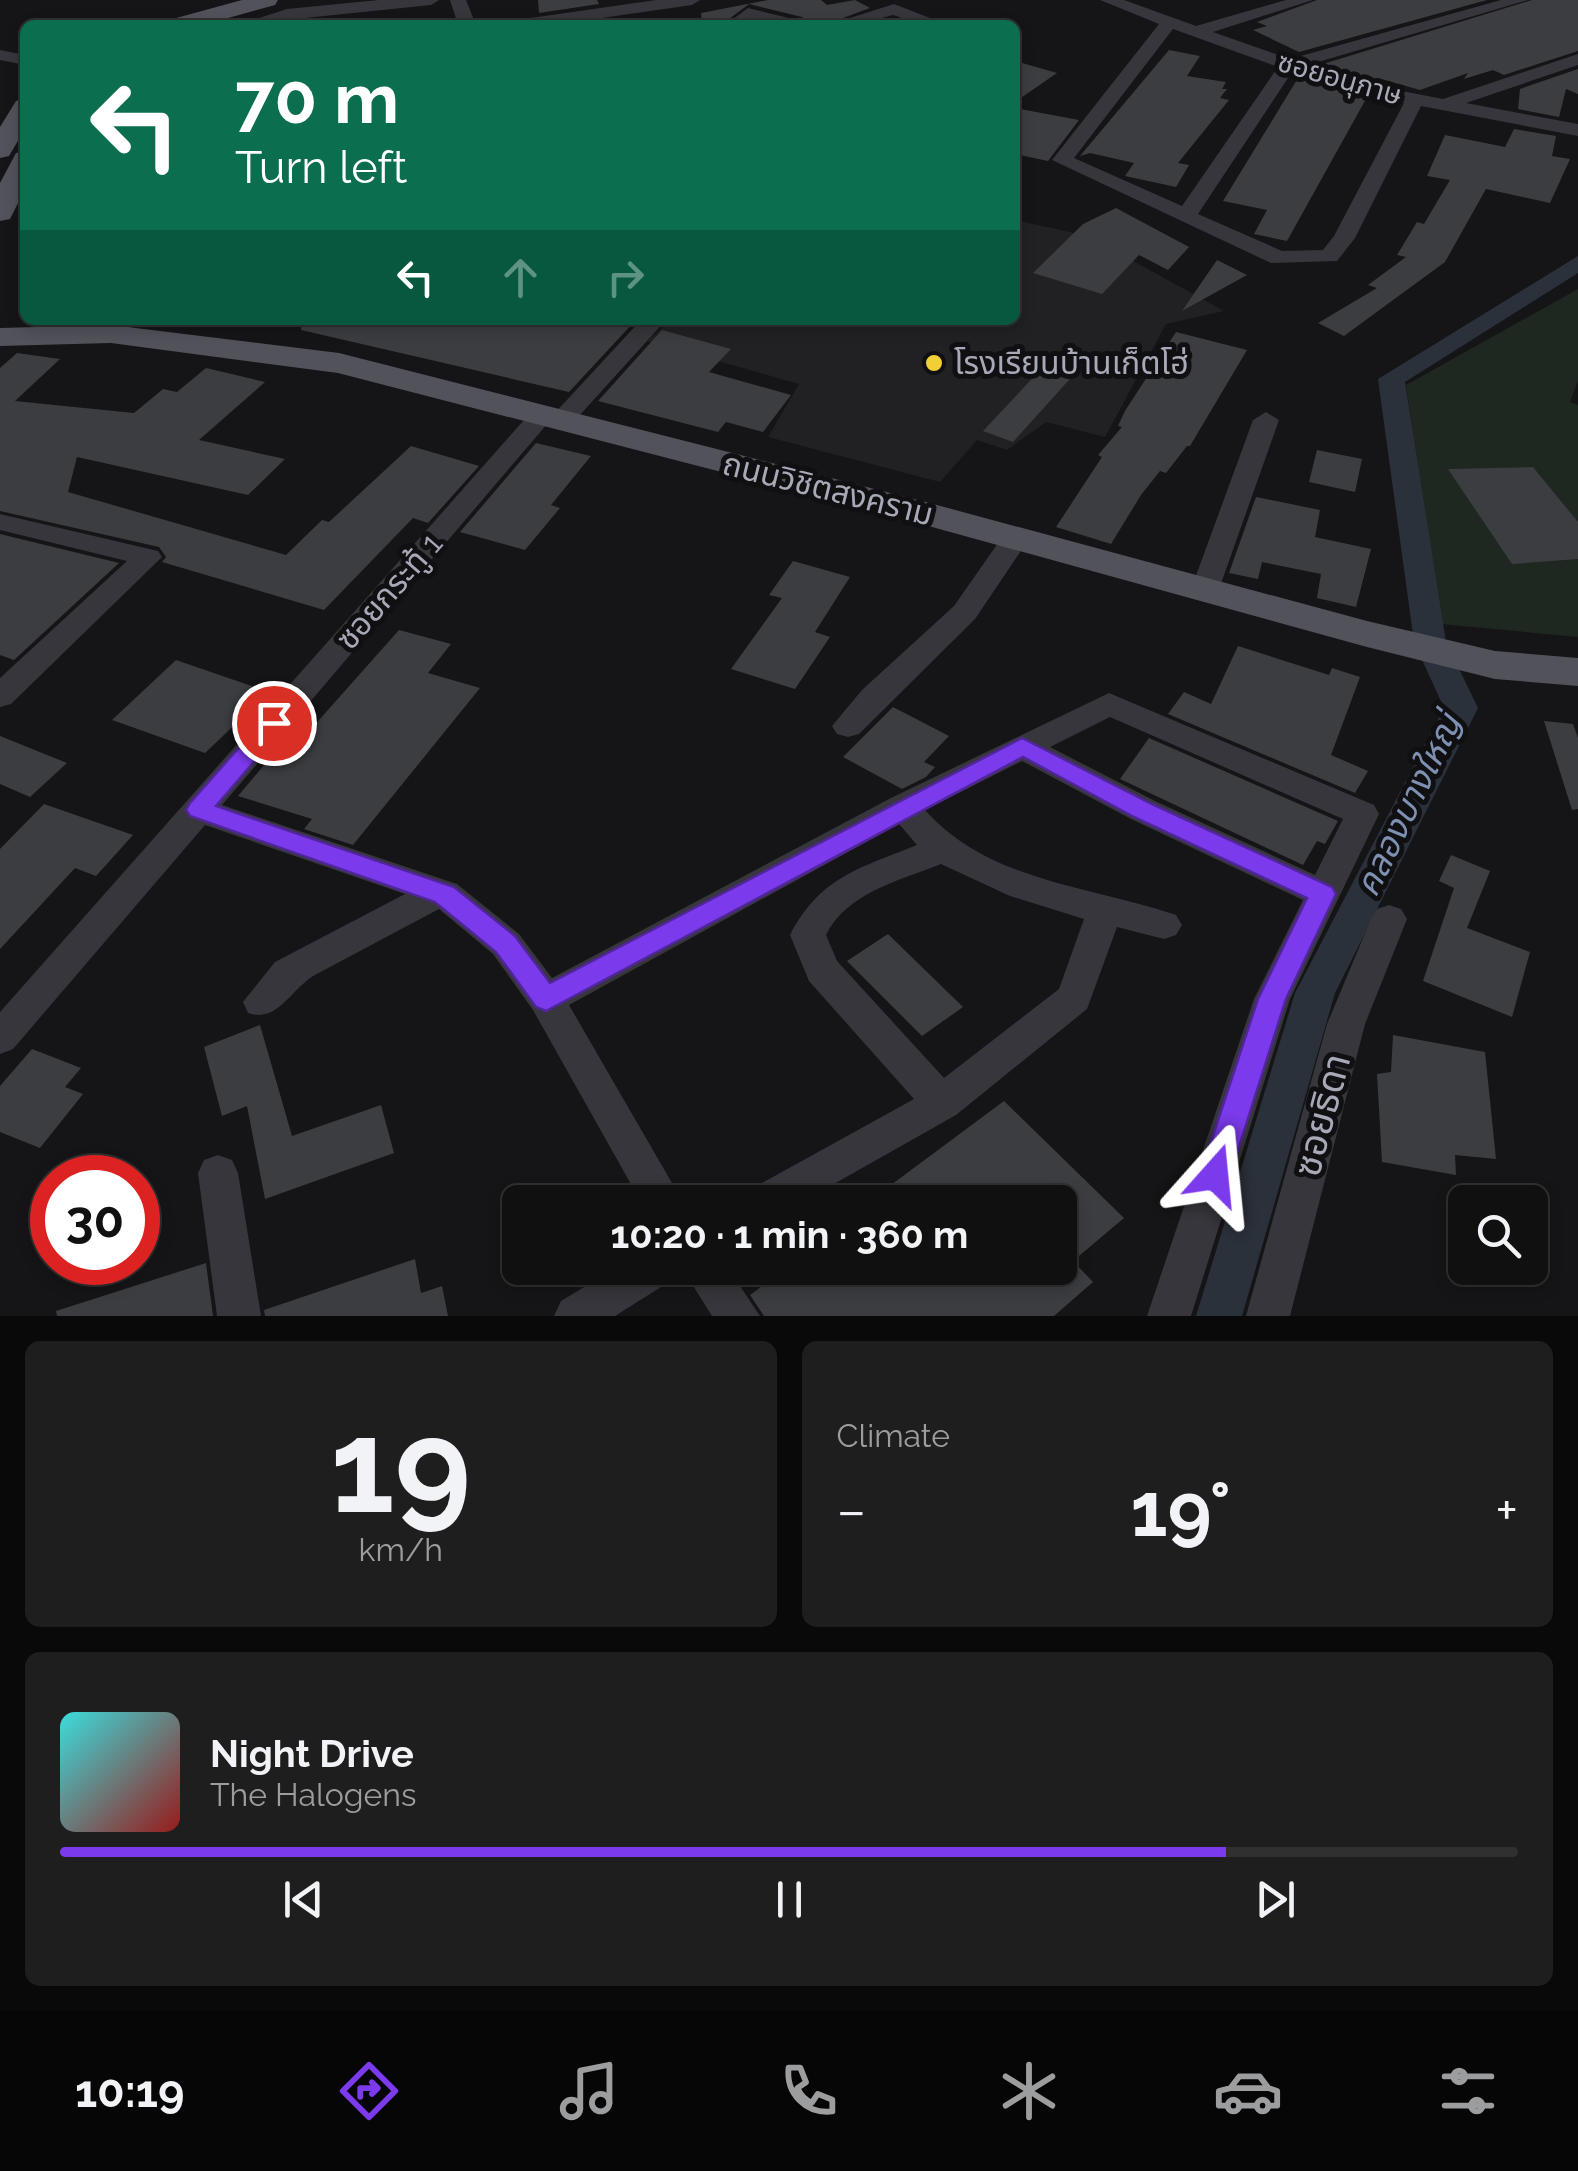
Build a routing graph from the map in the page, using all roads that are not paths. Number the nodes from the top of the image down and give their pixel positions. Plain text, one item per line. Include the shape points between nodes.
1 (228, 0) edge
2 (430, 0) edge
3 (692, 0) edge
4 (1108, 0) edge
5 (1305, 0) edge
6 (1520, 0) edge
7 (627, 5) edge
8 (281, 10) edge
9 (176, 20) edge
10 (194, 20) edge
11 (544, 20) edge
12 (855, 20) edge
13 (924, 20) edge
14 (1169, 22) junction
15 (1196, 32) junction
16 (1578, 59) edge
17 (1288, 65) junction
18 (1415, 100) junction
19 (1445, 104) junction
20 (1578, 130) edge
21 (18, 158) edge
22 (0, 213) edge
23 (1186, 216) junction
24 (45, 325) edge
25 (649, 325) edge
26 (119, 327) edge
27 (72, 333) junction
28 (0, 336) edge
29 (551, 419) junction
30 (1266, 420) dead end
31 (0, 522) edge
32 (1015, 538) junction
33 (1204, 592) junction
34 (1578, 672) edge
35 (0, 696) edge
36 (848, 726) dead end
37 (1022, 747) junction
38 (902, 807) junction
39 (198, 810) junction
40 (944, 849) junction
41 (444, 894) junction
42 (1323, 894) junction
43 (1105, 910) junction
44 (1389, 919) dead end
45 (1164, 925) dead end
46 (546, 999) junction
47 (260, 1002) dead end
48 (0, 1038) edge
49 (942, 1104) junction
50 (218, 1173) dead end
51 (653, 1185) edge
52 (797, 1185) edge
53 (626, 1285) edge
54 (715, 1285) edge
55 (239, 1316) edge
56 (576, 1316) edge
57 (738, 1316) edge
58 (1169, 1316) edge
59 (1268, 1316) edge

1 - 9 main road
2 - 8 street
3 - 7 street
4 - 14 street, ซอยอนุภาษ
5 - 15 street
6 - 17 street
7 - 11 street
8 - 10 main road
12 - 13 street via 894,9
14 - 15 street, ซอยอนุภาษ
14 - 23 street via 1062,160
15 - 17 street, ซอยอนุภาษ
16 - 19 street
17 - 18 street, ซอยอนุภาษ
17 - 23 street
18 - 19 street, ซอยอนุภาษ
18 - 23 street via 1329,256 1279,258
19 - 20 street, ซอยอนุภาษ
21 - 22 main road
24 - 27 main road, ถนนวิชิตสงคราม
25 - 29 street, ซอยกระทู้ 1
26 - 27 main road, ถนนวิชิตสงคราม
26 - 29 main road, ถนนวิชิตสงคราม via 339,363
27 - 28 main road, ถนนวิชิตสงคราม
29 - 32 main road, ถนนวิชิตสงคราม
29 - 39 street, ซอยกระทู้ 1
30 - 33 street
31 - 35 street via 148,556
32 - 33 main road, ถนนวิชิตสงคราม
32 - 36 street via 959,619 893,675
33 - 34 main road, ถนนวิชิตสงคราม via 1495,664
37 - 38 street
37 - 42 street
37 - 42 street via 1109,704 1362,814
38 - 40 street
38 - 46 street
39 - 41 street
39 - 48 street, ซอยกระทู้ 1
40 - 43 street via 980,868
40 - 49 street via 838,895 815,914 808,934 822,970
41 - 46 street via 506,944
41 - 47 street via 432,894 333,946 286,975
42 - 58 street via 1272,999
43 - 45 street
43 - 49 street via 1074,998
44 - 59 street, ซอยธิดา via 1346,1024
46 - 51 street
49 - 52 street
50 - 55 street
53 - 56 street
54 - 57 street

